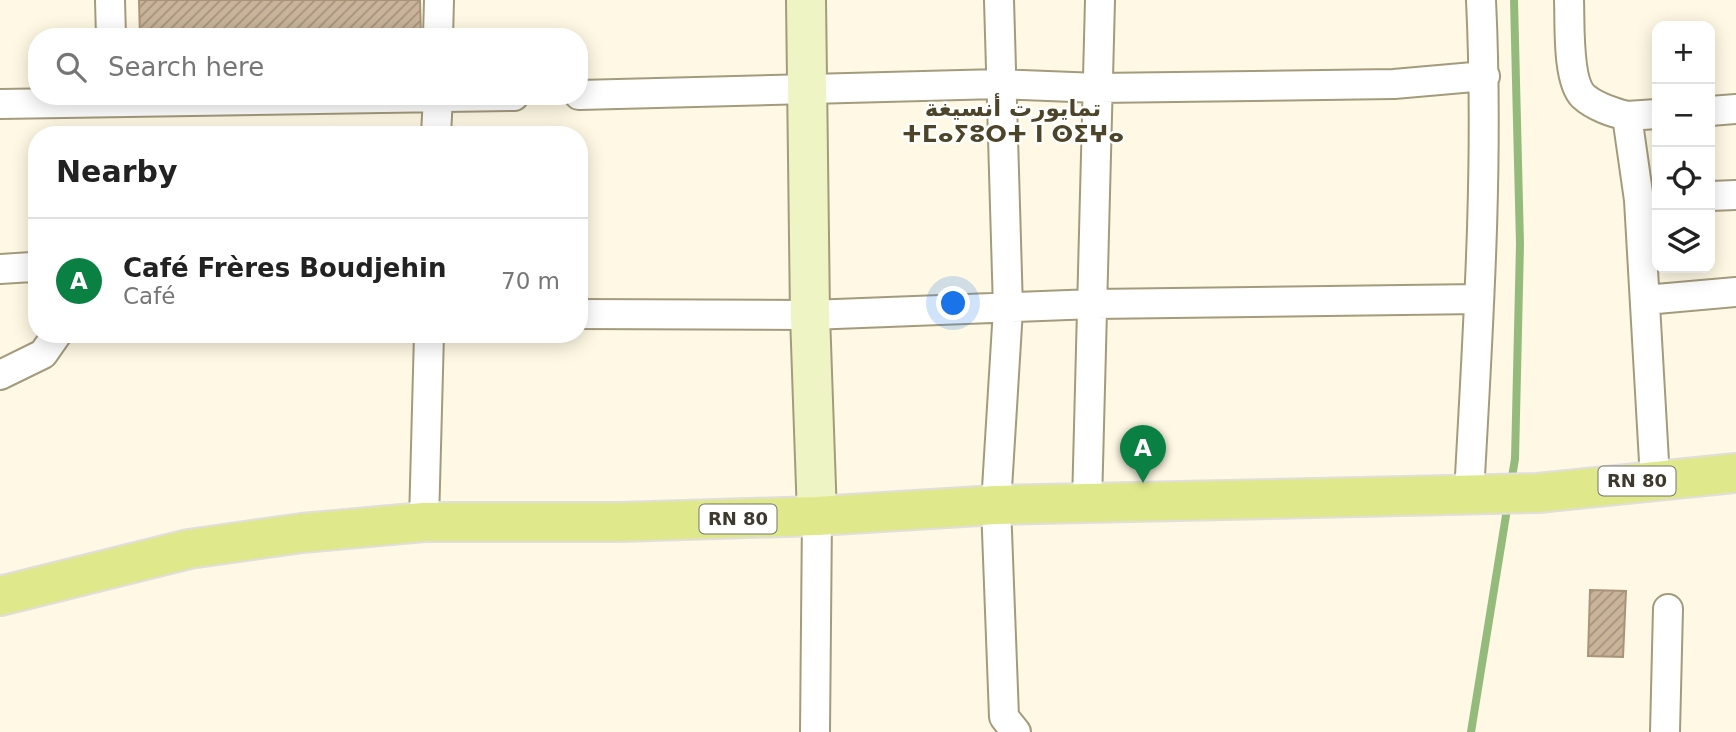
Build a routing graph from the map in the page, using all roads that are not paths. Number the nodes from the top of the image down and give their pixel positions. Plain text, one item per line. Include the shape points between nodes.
1 (110, 0) edge
2 (439, 0) edge
3 (806, 0) edge
4 (999, 0) edge
5 (1100, 0) edge
6 (1481, 0) edge
7 (1569, 0) edge
8 (111, 28) edge
9 (438, 28) edge
10 (1485, 76) junction
11 (999, 84) junction
12 (1098, 88) junction
13 (807, 90) junction
14 (588, 95) edge
15 (28, 103) edge
16 (0, 104) edge
17 (438, 105) edge
18 (1736, 109) edge
19 (1715, 111) edge
20 (1652, 114) edge
21 (1627, 116) junction
22 (436, 126) edge
23 (1736, 195) edge
24 (1715, 196) edge
25 (1648, 199) edge
26 (28, 267) edge
27 (0, 269) edge
28 (1736, 292) edge
29 (1479, 299) junction
30 (1645, 300) junction
31 (1094, 304) junction
32 (1007, 309) junction
33 (588, 314) edge
34 (810, 315) junction
35 (50, 343) edge
36 (429, 343) edge
37 (0, 374) edge
38 (1736, 473) edge
39 (1655, 479) junction
40 (1476, 494) junction
41 (1087, 504) junction
42 (996, 505) junction
43 (817, 516) junction
44 (424, 522) junction
45 (0, 596) edge
46 (1668, 609) dead end
47 (815, 732) edge
48 (1016, 732) edge
49 (1665, 732) edge

1 - 8 street
2 - 9 street
3 - 13 street
4 - 11 street
5 - 12 street
6 - 10 street
7 - 21 street via 1573,75 1581,95
10 - 12 street via 1394,84
10 - 29 street
11 - 12 street
11 - 13 street
11 - 32 street
12 - 31 street
13 - 14 street
13 - 34 street
15 - 16 street
17 - 22 street
18 - 19 street
20 - 21 street
21 - 25 street
23 - 24 street
25 - 30 street
26 - 27 street
28 - 30 street
29 - 31 street
29 - 40 street
30 - 39 street
31 - 32 street
31 - 41 street
32 - 34 street
32 - 42 street
33 - 34 street
34 - 43 street
35 - 37 street via 43,354
36 - 44 street
38 - 39 main road, RN 80
39 - 40 main road, RN 80 via 1538,493
40 - 41 main road, RN 80
41 - 42 main road, RN 80
42 - 43 main road, RN 80
42 - 48 street via 1004,717
43 - 44 main road, RN 80
43 - 47 street
44 - 45 main road, RN 80 via 189,550
46 - 49 street

